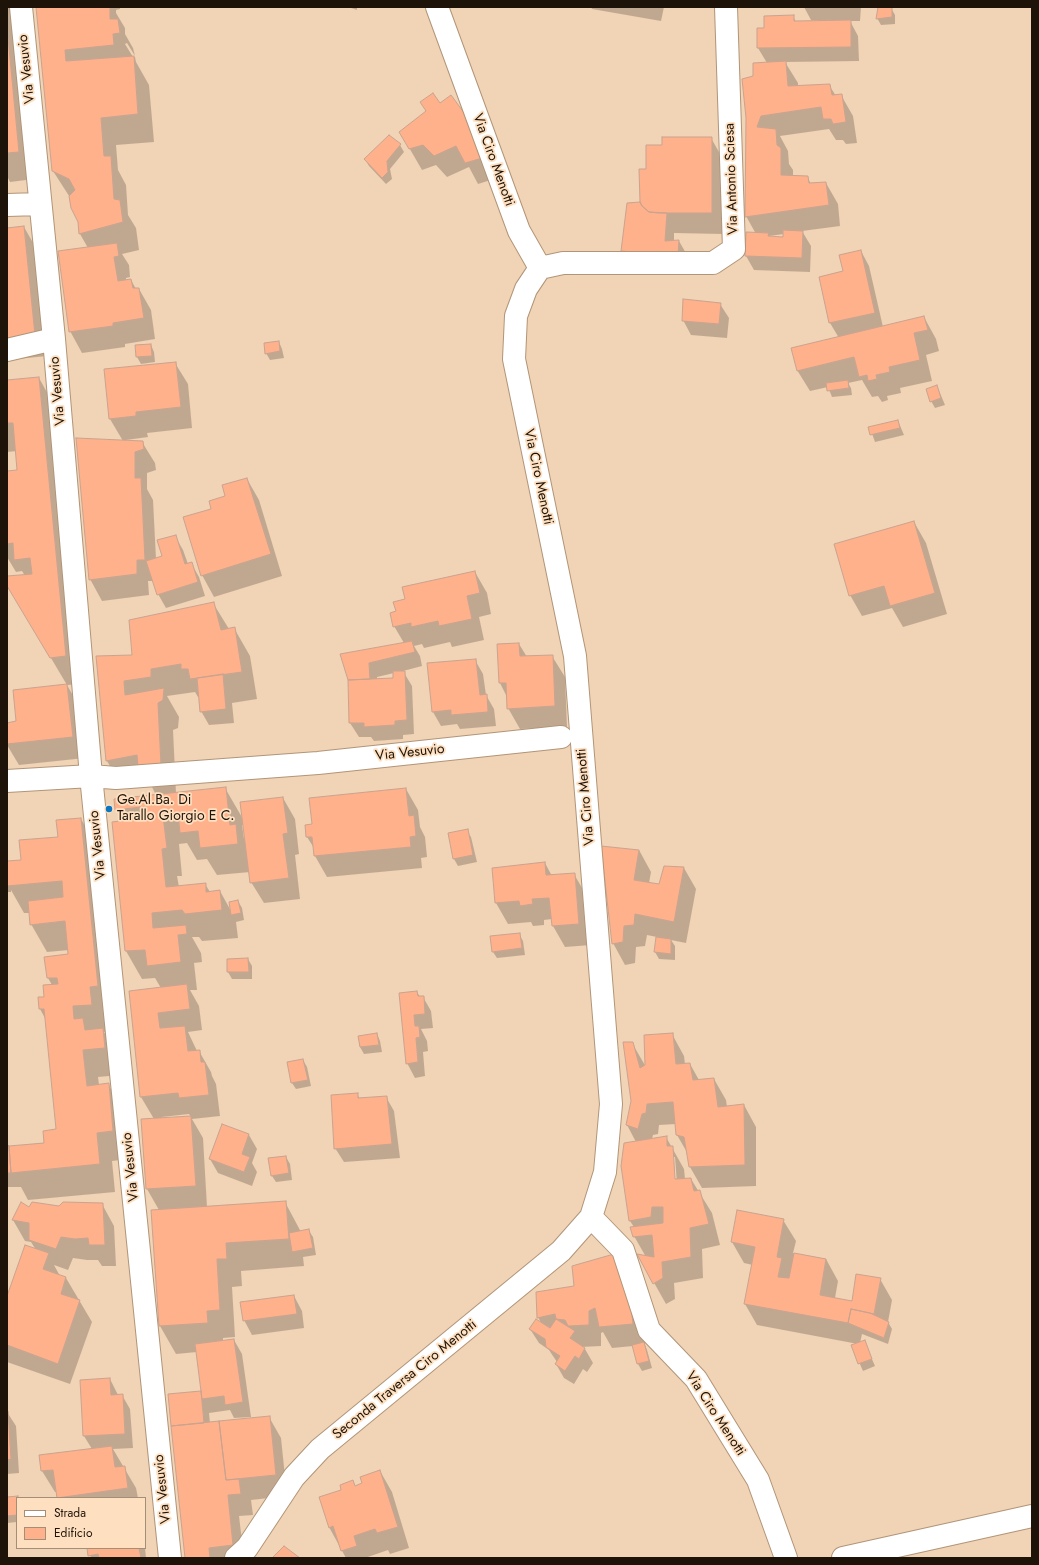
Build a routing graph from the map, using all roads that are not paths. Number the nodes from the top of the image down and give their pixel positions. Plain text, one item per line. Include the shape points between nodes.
1 (21, 7) edge
2 (438, 7) edge
3 (726, 7) edge
4 (40, 204) junction
5 (7, 205) edge
6 (540, 268) junction
7 (54, 339) junction
8 (7, 350) edge
9 (561, 737) dead end
10 (92, 776) junction
11 (7, 781) edge
12 (591, 1217) junction
13 (1032, 1516) edge
14 (170, 1558) edge
15 (236, 1558) edge
16 (786, 1558) edge
17 (843, 1558) edge

1 - 4 street, Via Vesuvio
2 - 6 street, Via Ciro Menotti via 519,231
3 - 6 street, Via Antonio Sciesa via 734,249 714,263 563,263
4 - 5 street
4 - 7 street, Via Vesuvio
6 - 12 street, Via Ciro Menotti via 526,289 516,316 514,359 575,656 611,1104 605,1172
7 - 8 street
7 - 10 street, Via Vesuvio
9 - 10 street, Via Vesuvio via 318,764 116,778
10 - 11 street
10 - 14 street, Via Vesuvio
12 - 15 street, Seconda Traversa Ciro Menotti via 561,1251 320,1449 294,1478 246,1548
12 - 16 street, Via Ciro Menotti via 623,1250 649,1330 696,1379 758,1480
13 - 17 street

